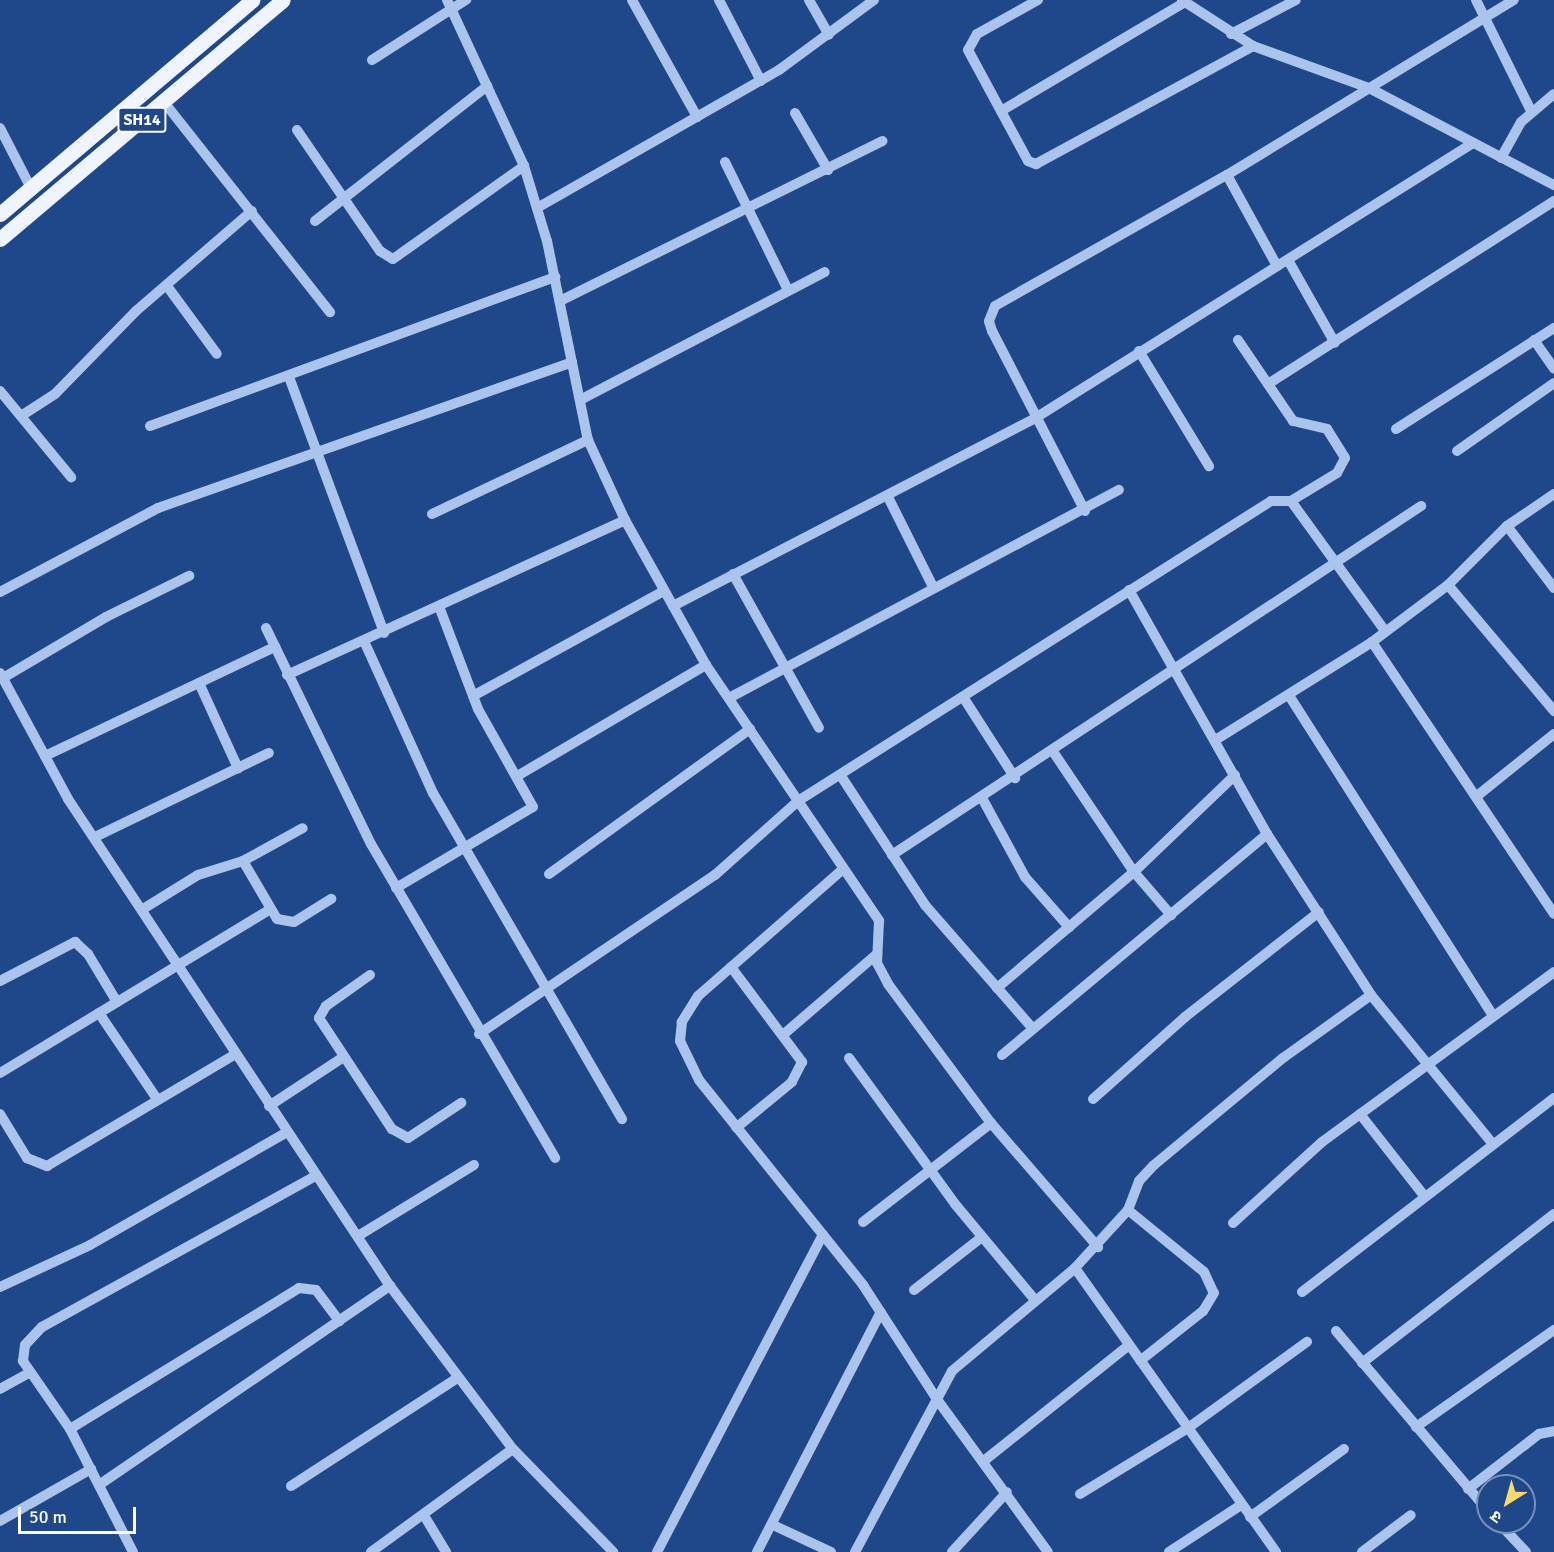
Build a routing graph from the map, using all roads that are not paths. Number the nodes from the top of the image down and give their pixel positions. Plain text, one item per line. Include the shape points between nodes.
1 (252, 0) edge
2 (283, 0) edge
3 (466, 0) edge
4 (632, 0) edge
5 (718, 0) edge
6 (809, 0) edge
7 (874, 0) edge
8 (1038, 0) edge
9 (1296, 0) edge
10 (1476, 0) edge
11 (1514, 0) edge
12 (1184, 1) edge
13 (449, 4) edge
14 (1485, 17) junction
15 (1232, 34) junction
16 (829, 35) junction
17 (1254, 46) junction
18 (372, 60) dead end
19 (761, 81) junction
20 (487, 86) junction
21 (1369, 88) junction
22 (1554, 94) edge
23 (164, 102) junction
24 (1001, 111) junction
25 (1531, 111) junction
26 (795, 113) dead end
27 (697, 117) junction
28 (0, 128) edge
29 (297, 130) dead end
30 (883, 141) dead end
31 (1473, 143) junction
32 (1501, 158) junction
33 (725, 162) dead end
34 (524, 166) junction
35 (828, 170) junction
36 (1227, 175) junction
37 (1554, 185) edge
38 (31, 188) junction
39 (346, 198) junction
40 (1554, 201) edge
41 (537, 208) junction
42 (750, 210) junction
43 (252, 211) junction
44 (0, 214) edge
45 (315, 221) dead end
46 (0, 239) edge
47 (1288, 260) junction
48 (1277, 266) junction
49 (825, 272) dead end
50 (555, 277) junction
51 (167, 286) junction
52 (788, 290) junction
53 (560, 301) junction
54 (330, 312) dead end
55 (1554, 328) edge
56 (1238, 340) dead end
57 (1534, 340) junction
58 (1335, 343) junction
59 (1139, 351) junction
60 (217, 354) dead end
61 (572, 362) junction
62 (1554, 369) edge
63 (289, 377) junction
64 (1554, 383) edge
65 (1268, 384) junction
66 (0, 391) edge
67 (580, 400) junction
68 (21, 416) junction
69 (1037, 417) junction
70 (150, 426) dead end
71 (1396, 429) dead end
72 (588, 440) junction
73 (314, 450) junction
74 (1457, 451) dead end
75 (1209, 466) dead end
76 (71, 477) dead end
77 (1119, 490) dead end
78 (1554, 494) edge
79 (888, 497) junction
80 (1291, 501) junction
81 (1421, 506) dead end
82 (1085, 511) junction
83 (432, 514) dead end
84 (625, 520) junction
85 (1507, 526) junction
86 (1337, 565) junction
87 (733, 574) junction
88 (189, 576) dead end
89 (1448, 585) junction
90 (933, 587) junction
91 (1554, 588) edge
92 (1129, 590) junction
93 (664, 591) junction
94 (0, 592) edge
95 (673, 606) junction
96 (440, 609) junction
97 (266, 628) dead end
98 (1385, 631) junction
99 (384, 633) junction
100 (364, 641) junction
101 (1372, 642) junction
102 (275, 647) junction
103 (706, 665) junction
104 (787, 669) junction
105 (1178, 670) junction
106 (287, 675) junction
107 (1, 676) edge
108 (198, 683) junction
109 (473, 696) junction
110 (1290, 697) junction
111 (729, 698) junction
112 (965, 700) junction
113 (1554, 711) edge
114 (819, 728) dead end
115 (750, 729) junction
116 (1554, 734) edge
117 (1217, 738) junction
118 (269, 753) dead end
119 (1054, 753) junction
120 (45, 756) junction
121 (238, 768) junction
122 (519, 775) junction
123 (1235, 775) junction
124 (841, 776) junction
125 (1015, 778) junction
126 (1477, 796) junction
127 (982, 798) junction
128 (798, 801) junction
129 (303, 828) dead end
130 (1267, 834) junction
131 (95, 837) junction
132 (465, 850) junction
133 (892, 855) junction
134 (243, 861) junction
135 (842, 870) junction
136 (1134, 872) junction
137 (549, 874) dead end
138 (396, 888) junction
139 (331, 899) dead end
140 (143, 909) junction
141 (269, 910) junction
142 (1319, 912) junction
143 (1554, 914) edge
144 (1171, 915) junction
145 (1069, 927) junction
146 (877, 954) junction
147 (177, 963) junction
148 (731, 967) junction
149 (1554, 972) edge
150 (370, 975) dead end
151 (0, 981) edge
152 (548, 988) junction
153 (997, 988) junction
154 (1371, 995) junction
155 (117, 1002) junction
156 (99, 1013) junction
157 (1493, 1016) junction
158 (1033, 1029) junction
159 (479, 1034) junction
160 (784, 1034) junction
161 (234, 1055) junction
162 (1002, 1055) dead end
163 (342, 1058) junction
164 (849, 1058) dead end
165 (1430, 1063) junction
166 (0, 1073) edge
167 (1554, 1098) edge
168 (157, 1099) junction
169 (1093, 1099) dead end
170 (461, 1102) dead end
171 (270, 1106) junction
172 (0, 1114) edge
173 (1360, 1114) junction
174 (622, 1119) dead end
175 (991, 1123) junction
176 (736, 1128) junction
177 (287, 1132) junction
178 (1492, 1143) junction
179 (555, 1158) dead end
180 (474, 1166) dead end
181 (930, 1171) junction
182 (314, 1177) junction
183 (1425, 1197) junction
184 (1128, 1210) junction
185 (1554, 1214) edge
186 (863, 1222) dead end
187 (1233, 1223) dead end
188 (823, 1235) junction
189 (358, 1236) junction
190 (982, 1237) junction
191 (1098, 1246) junction
192 (1075, 1268) junction
193 (390, 1286) junction
194 (0, 1287) edge
195 (914, 1290) dead end
196 (1302, 1292) dead end
197 (1035, 1300) junction
198 (881, 1312) junction
199 (339, 1321) junction
200 (1336, 1331) dead end
201 (1553, 1334) edge
202 (1307, 1342) dead end
203 (1128, 1346) junction
204 (1140, 1361) junction
205 (1362, 1363) junction
206 (29, 1373) junction
207 (456, 1379) junction
208 (0, 1389) edge
209 (936, 1398) junction
210 (1416, 1427) junction
211 (1188, 1428) junction
212 (70, 1429) junction
213 (1554, 1431) edge
214 (513, 1449) junction
215 (1344, 1449) dead end
216 (985, 1460) junction
217 (91, 1469) junction
218 (99, 1485) junction
219 (291, 1486) dead end
220 (1468, 1489) junction
221 (1007, 1492) junction
222 (1080, 1494) dead end
223 (1476, 1498) edge
224 (1241, 1505) junction
225 (1411, 1515) dead end
226 (425, 1517) junction
227 (1250, 1517) junction
228 (0, 1521) edge
229 (773, 1525) junction
230 (1509, 1534) edge
231 (133, 1552) edge
232 (371, 1552) edge
233 (446, 1552) edge
234 (614, 1552) edge
235 (657, 1552) edge
236 (757, 1552) edge
237 (831, 1552) edge
238 (855, 1552) edge
239 (952, 1552) edge
240 (1048, 1552) edge
241 (1169, 1552) edge
242 (1276, 1552) edge
243 (1362, 1552) edge
244 (1526, 1552) edge

1 - 38 main road, SH14
2 - 23 main road, SH14
3 - 13 street
4 - 27 street
5 - 19 street
6 - 16 street
7 - 16 street
8 - 24 street via 977,34 968,45
9 - 15 street
10 - 14 street
11 - 14 street
12 - 15 street
12 - 24 street
13 - 18 street
13 - 20 street
14 - 21 street
14 - 25 street
15 - 17 street
16 - 19 street
17 - 21 street
17 - 24 street via 1043,164 1028,161
19 - 27 street
20 - 34 street
20 - 39 street
21 - 31 street
21 - 36 street
22 - 25 street
23 - 43 street
23 - 46 main road, SH14
25 - 32 street
26 - 35 street
27 - 41 street
28 - 38 street
29 - 39 street
30 - 35 street
31 - 32 street
31 - 47 street
32 - 37 street
33 - 42 street
34 - 39 street via 393,259 380,252
34 - 41 street
35 - 42 street
36 - 48 street
36 - 69 street via 990,312 993,331
38 - 44 main road, SH14
39 - 45 street
40 - 58 street
41 - 50 street
42 - 52 street
42 - 53 street
43 - 51 street
43 - 54 street
47 - 48 street
47 - 58 street
48 - 59 street
49 - 52 street
50 - 53 street
50 - 63 street
51 - 60 street
51 - 68 street via 54,394
52 - 67 street
53 - 61 street
55 - 57 street
56 - 65 street
57 - 62 street
57 - 71 street
58 - 65 street
59 - 69 street
59 - 75 street
61 - 67 street
61 - 73 street
63 - 70 street
63 - 73 street
64 - 74 street
65 - 80 street via 1293,421 1327,429 1345,458 1337,473
66 - 68 street
67 - 72 street
68 - 76 street
69 - 79 street
69 - 82 street
72 - 83 street
72 - 84 street
73 - 94 street via 158,508
73 - 99 street
77 - 82 street
78 - 85 street
79 - 87 street
79 - 90 street
80 - 86 street
80 - 92 street via 1271,501
81 - 86 street
82 - 90 street
84 - 93 street
84 - 96 street
85 - 89 street
85 - 91 street
86 - 98 street
86 - 105 street
87 - 95 street
87 - 104 street
88 - 107 street
89 - 98 street
89 - 113 street
90 - 104 street
92 - 105 street
92 - 112 street
93 - 95 street
93 - 109 street
95 - 103 street
96 - 99 street
96 - 109 street
97 - 102 street
98 - 101 street
99 - 100 street
100 - 106 street
100 - 132 street via 405,739
101 - 110 street
101 - 126 street
102 - 106 street
102 - 108 street
103 - 111 street
103 - 122 street
104 - 111 street
104 - 114 street
105 - 117 street
105 - 119 street
106 - 138 street
107 - 120 street
108 - 120 street
108 - 121 street
109 - 122 street
110 - 117 street
110 - 157 street
111 - 115 street
112 - 124 street
112 - 125 street
115 - 128 street
115 - 137 street
116 - 126 street
117 - 123 street
118 - 121 street
119 - 125 street
119 - 136 street
120 - 131 street
121 - 131 street
122 - 132 street via 534,803 531,812
123 - 130 street
123 - 136 street
124 - 128 street
124 - 133 street
125 - 127 street
126 - 143 street
127 - 133 street
127 - 145 street via 1025,877
128 - 135 street
128 - 152 street via 715,875
129 - 134 street
130 - 142 street
130 - 144 street
131 - 140 street
132 - 138 street
132 - 152 street
133 - 153 street via 925,905
134 - 140 street via 198,875
134 - 141 street
135 - 146 street via 879,921
135 - 148 street
136 - 144 street
136 - 145 street
138 - 159 street
139 - 141 street via 294,922 277,919
140 - 147 street
141 - 147 street
142 - 154 street
142 - 169 street via 1194,1010
144 - 158 street
145 - 153 street
146 - 160 street
146 - 175 street via 888,984
147 - 155 street
147 - 161 street
148 - 160 street
148 - 176 street via 688,1009 680,1041 699,1080
149 - 157 street
150 - 163 street via 321,1011 321,1024
151 - 155 street via 75,942 88,954
152 - 159 street
152 - 174 street
153 - 158 street
154 - 165 street
154 - 184 street via 1283,1058 1154,1166 1139,1181
155 - 156 street
156 - 166 street
156 - 168 street
157 - 165 street
158 - 162 street
159 - 179 street
160 - 176 street via 802,1069
161 - 168 street
161 - 171 street
163 - 170 street via 399,1136 418,1133
163 - 171 street
164 - 181 street
165 - 173 street
165 - 178 street
167 - 178 street
168 - 172 street via 47,1166 27,1158
171 - 177 street
173 - 183 street
173 - 187 street
175 - 181 street
175 - 191 street
176 - 188 street
177 - 182 street
177 - 194 street via 90,1245
178 - 183 street
180 - 189 street
181 - 186 street
181 - 190 street
182 - 189 street
182 - 206 street via 42,1327 22,1353
183 - 196 street
184 - 191 street
184 - 204 street via 1204,1272 1215,1293 1203,1311
185 - 205 street
188 - 198 street
188 - 235 street
189 - 193 street
190 - 195 street
190 - 197 street
191 - 192 street
192 - 197 street
192 - 203 street
193 - 199 street
193 - 207 street
197 - 209 street via 964,1358
198 - 209 street
198 - 229 street
199 - 212 street via 316,1290 298,1288
199 - 218 street
200 - 205 street
201 - 210 street
202 - 211 street
203 - 204 street
203 - 216 street
204 - 211 street
205 - 210 street
206 - 208 street
206 - 212 street
207 - 214 street
207 - 219 street
209 - 216 street
209 - 238 street
210 - 220 street
211 - 222 street
211 - 224 street
212 - 217 street
213 - 220 street via 1544,1431
214 - 226 street
214 - 234 street
215 - 227 street
216 - 221 street
217 - 218 street
217 - 228 street
218 - 231 street
220 - 223 street
221 - 239 street
221 - 240 street
224 - 227 street
224 - 241 street
225 - 243 street
226 - 232 street
226 - 233 street
227 - 242 street
229 - 236 street
229 - 237 street
230 - 244 street

